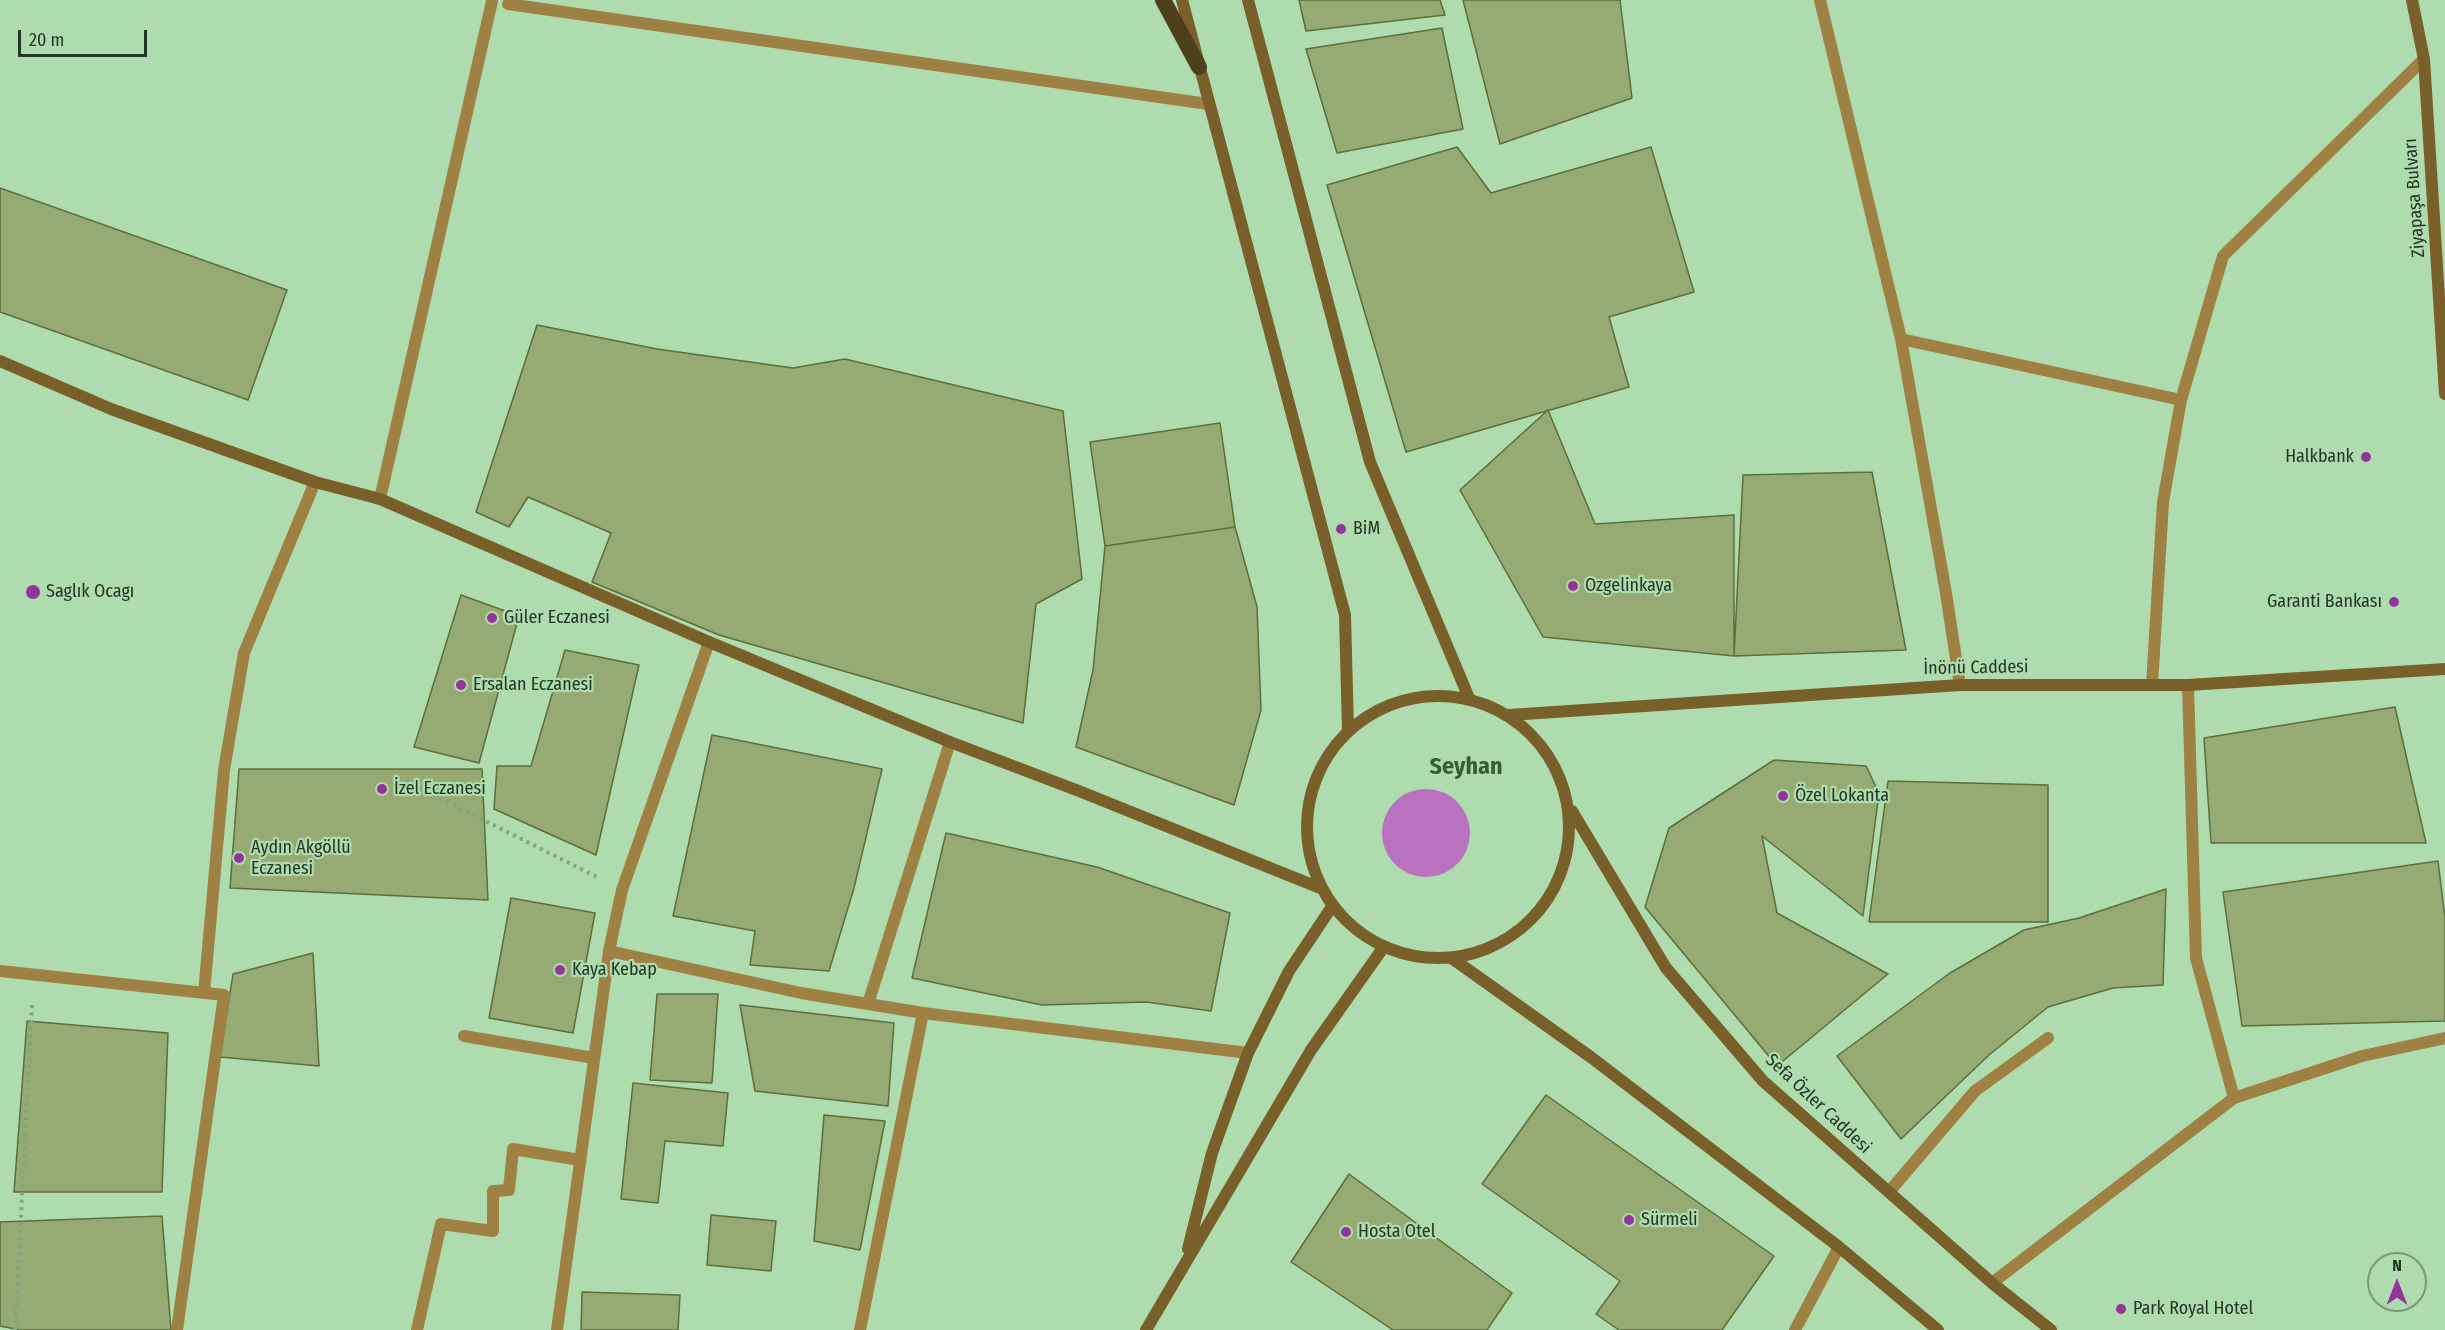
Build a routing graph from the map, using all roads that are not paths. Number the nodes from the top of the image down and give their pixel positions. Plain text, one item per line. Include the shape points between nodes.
1 (1163, 0) edge
2 (1182, 0) edge
3 (1248, 0) edge
4 (1820, 0) edge
5 (2412, 0) edge
6 (489, 1) edge
7 (509, 2) edge
8 (2424, 59) junction
9 (1199, 67) junction
10 (1208, 104) junction
11 (1901, 339) junction
12 (0, 361) edge
13 (2445, 394) edge
14 (2181, 400) junction
15 (315, 482) junction
16 (380, 500) junction
17 (710, 642) junction
18 (2445, 669) edge
19 (1960, 685) junction
20 (2152, 685) junction
21 (2188, 685) junction
22 (1469, 698) junction
23 (1509, 715) junction
24 (1348, 730) junction
25 (950, 742) junction
26 (1567, 803) junction
27 (1320, 888) junction
28 (1333, 905) junction
29 (1383, 948) junction
30 (609, 951) junction
31 (1453, 959) junction
32 (0, 971) edge
33 (204, 993) junction
34 (868, 1004) junction
35 (923, 1013) junction
36 (464, 1036) dead end
37 (2048, 1038) dead end
38 (2445, 1038) edge
39 (1248, 1053) junction
40 (594, 1058) junction
41 (2234, 1098) junction
42 (580, 1160) junction
43 (1889, 1192) junction
44 (1839, 1247) junction
45 (1184, 1262) junction
46 (1992, 1283) junction
47 (177, 1330) edge
48 (417, 1330) edge
49 (557, 1330) edge
50 (860, 1330) edge
51 (1146, 1330) edge
52 (1795, 1330) edge
53 (1938, 1330) edge
54 (2051, 1330) edge

1 - 9 highway
2 - 9 main road
3 - 22 main road via 1370,462
4 - 11 street
5 - 8 main road, Ziyapaşa Bulvarı
6 - 7 street
6 - 16 street
7 - 10 street
8 - 13 main road, Ziyapaşa Bulvarı
8 - 14 street via 2223,256
9 - 10 main road
10 - 24 main road via 1345,615
11 - 14 street
11 - 19 street
12 - 15 main road via 111,409
14 - 20 street via 2163,502
15 - 16 main road
15 - 33 street via 244,653 224,770
16 - 17 main road
17 - 25 main road
17 - 30 street via 622,890
18 - 21 main road, İnönü Caddesi
19 - 20 main road, İnönü Caddesi
19 - 23 main road, İnönü Caddesi
20 - 21 main road, İnönü Caddesi
21 - 41 street via 2196,958
22 - 23 main road
22 - 24 main road via 1426,695 1384,706
23 - 26 main road via 1542,744 1563,783
24 - 27 main road via 1321,764 1307,805 1306,848
25 - 27 main road
25 - 34 street
26 - 31 main road via 1571,825 1564,869 1543,908 1511,938
26 - 43 main road, Sefa Özler Caddesi via 1666,968 1763,1081
27 - 28 main road
28 - 29 main road via 1347,923
28 - 39 main road via 1289,971
29 - 31 main road via 1426,959
29 - 45 main road via 1311,1050
30 - 34 street
30 - 40 street
31 - 44 main road via 1592,1058
32 - 33 street
33 - 47 street via 224,995
34 - 35 street
35 - 39 street
35 - 50 street
36 - 40 street
37 - 43 street via 1975,1091
38 - 41 street via 2362,1056
39 - 45 main road via 1212,1153
40 - 42 street
41 - 46 street
42 - 48 street via 513,1149 509,1190 493,1191 493,1232 441,1224
42 - 49 street
43 - 46 main road, Sefa Özler Caddesi
44 - 52 street
44 - 53 main road
45 - 51 main road
46 - 54 main road, Sefa Özler Caddesi

